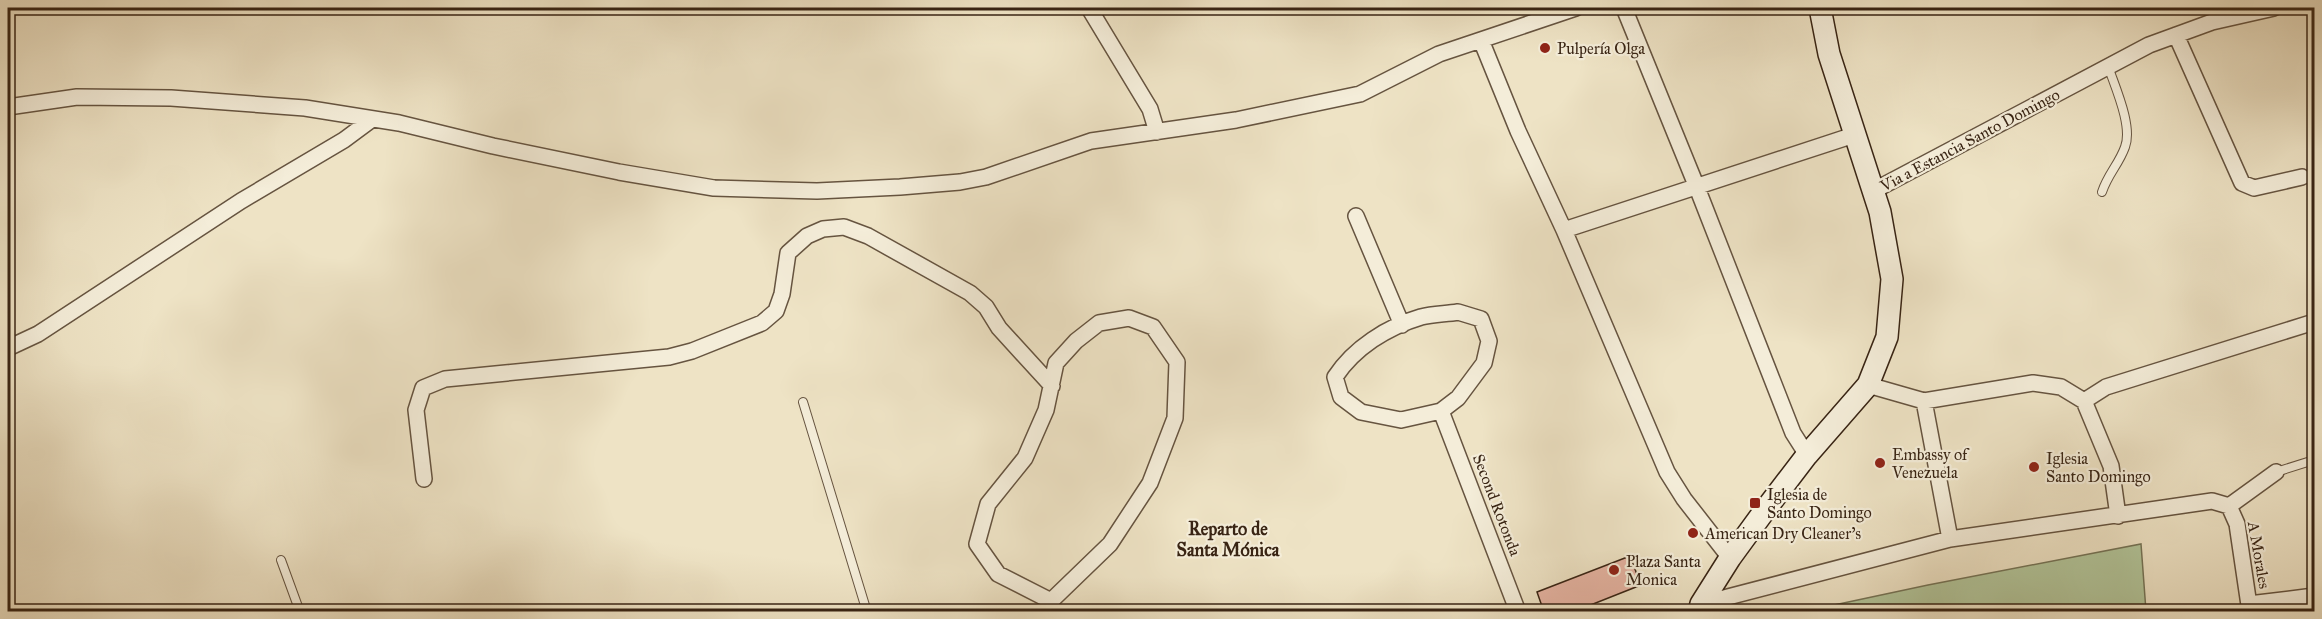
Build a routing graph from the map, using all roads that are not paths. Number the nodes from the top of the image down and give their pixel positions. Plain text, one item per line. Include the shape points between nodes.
1 (1089, 8) edge
2 (1576, 8) edge
3 (1624, 8) edge
4 (1820, 8) edge
5 (2274, 8) edge
6 (2176, 35) junction
7 (1481, 40) junction
8 (2108, 66) junction
9 (8, 107) edge
10 (371, 120) junction
11 (1157, 132) junction
12 (1854, 135) junction
13 (2302, 177) dead end
14 (1696, 185) junction
15 (1873, 191) junction
16 (2102, 192) dead end
17 (1356, 216) dead end
18 (1564, 230) junction
19 (2314, 322) edge
20 (1402, 325) junction
21 (8, 348) edge
22 (1868, 385) junction
23 (1052, 386) junction
24 (1924, 401) junction
25 (2084, 401) junction
26 (802, 402) dead end
27 (1441, 411) junction
28 (1807, 455) junction
29 (2314, 460) edge
30 (2276, 471) joint
31 (424, 479) dead end
32 (2229, 506) junction
33 (2118, 516) junction
34 (1950, 540) junction
35 (1730, 558) junction
36 (281, 560) dead end
37 (2314, 596) edge
38 (1052, 606) edge
39 (2249, 608) edge
40 (1695, 609) edge
41 (300, 612) edge
42 (867, 612) edge
43 (1518, 612) edge

1 - 11 street via 1150,109
2 - 7 street
3 - 14 street
4 - 12 street via 1829,54
5 - 6 street, Via a Estancia Santo Domingo
6 - 8 street, Via a Estancia Santo Domingo
6 - 13 street via 2242,183 2254,188
7 - 11 street via 1439,54 1360,94
7 - 18 street
8 - 15 street, Via a Estancia Santo Domingo
8 - 16 lane via 2127,129 2127,143
9 - 10 street via 77,97 171,98 306,108
10 - 11 street via 714,188 817,191 960,182 1091,141
10 - 21 street via 38,334
12 - 14 street
12 - 15 street
14 - 18 street
14 - 28 street via 1793,433
15 - 22 street, Via a Estancia Santo Domingo via 1893,279 1887,337
17 - 20 street
18 - 35 street via 1667,472
19 - 25 street via 2106,387
20 - 27 street via 1422,317 1458,312 1481,319 1489,341 1484,363 1458,398
20 - 27 street via 1384,332 1346,360 1335,377 1341,397 1361,412 1401,420
22 - 24 street
22 - 28 street, Via a Estancia Santo Domingo
23 - 31 street via 970,293 868,236 844,227 823,229 807,236 788,253 776,311 762,323 692,351 669,357 445,379 423,388 416,410
23 - 38 street via 1025,458 987,504 977,544 998,574
23 - 38 street via 1056,363 1076,340 1099,323 1129,318 1153,327 1177,362 1175,418 1150,483 1110,544
24 - 25 street via 2033,383 2061,387
24 - 34 street
25 - 33 street via 2111,466
26 - 42 lane
27 - 43 street, Second Rotonda
28 - 35 street, Via a Estancia Santo Domingo
29 - 30 lane
30 - 32 street
32 - 33 street via 2211,501
32 - 39 street, A Morales via 2237,524
33 - 34 street
34 - 40 street
35 - 40 street, Via a Estancia Santo Domingo
36 - 41 lane
37 - 39 street

